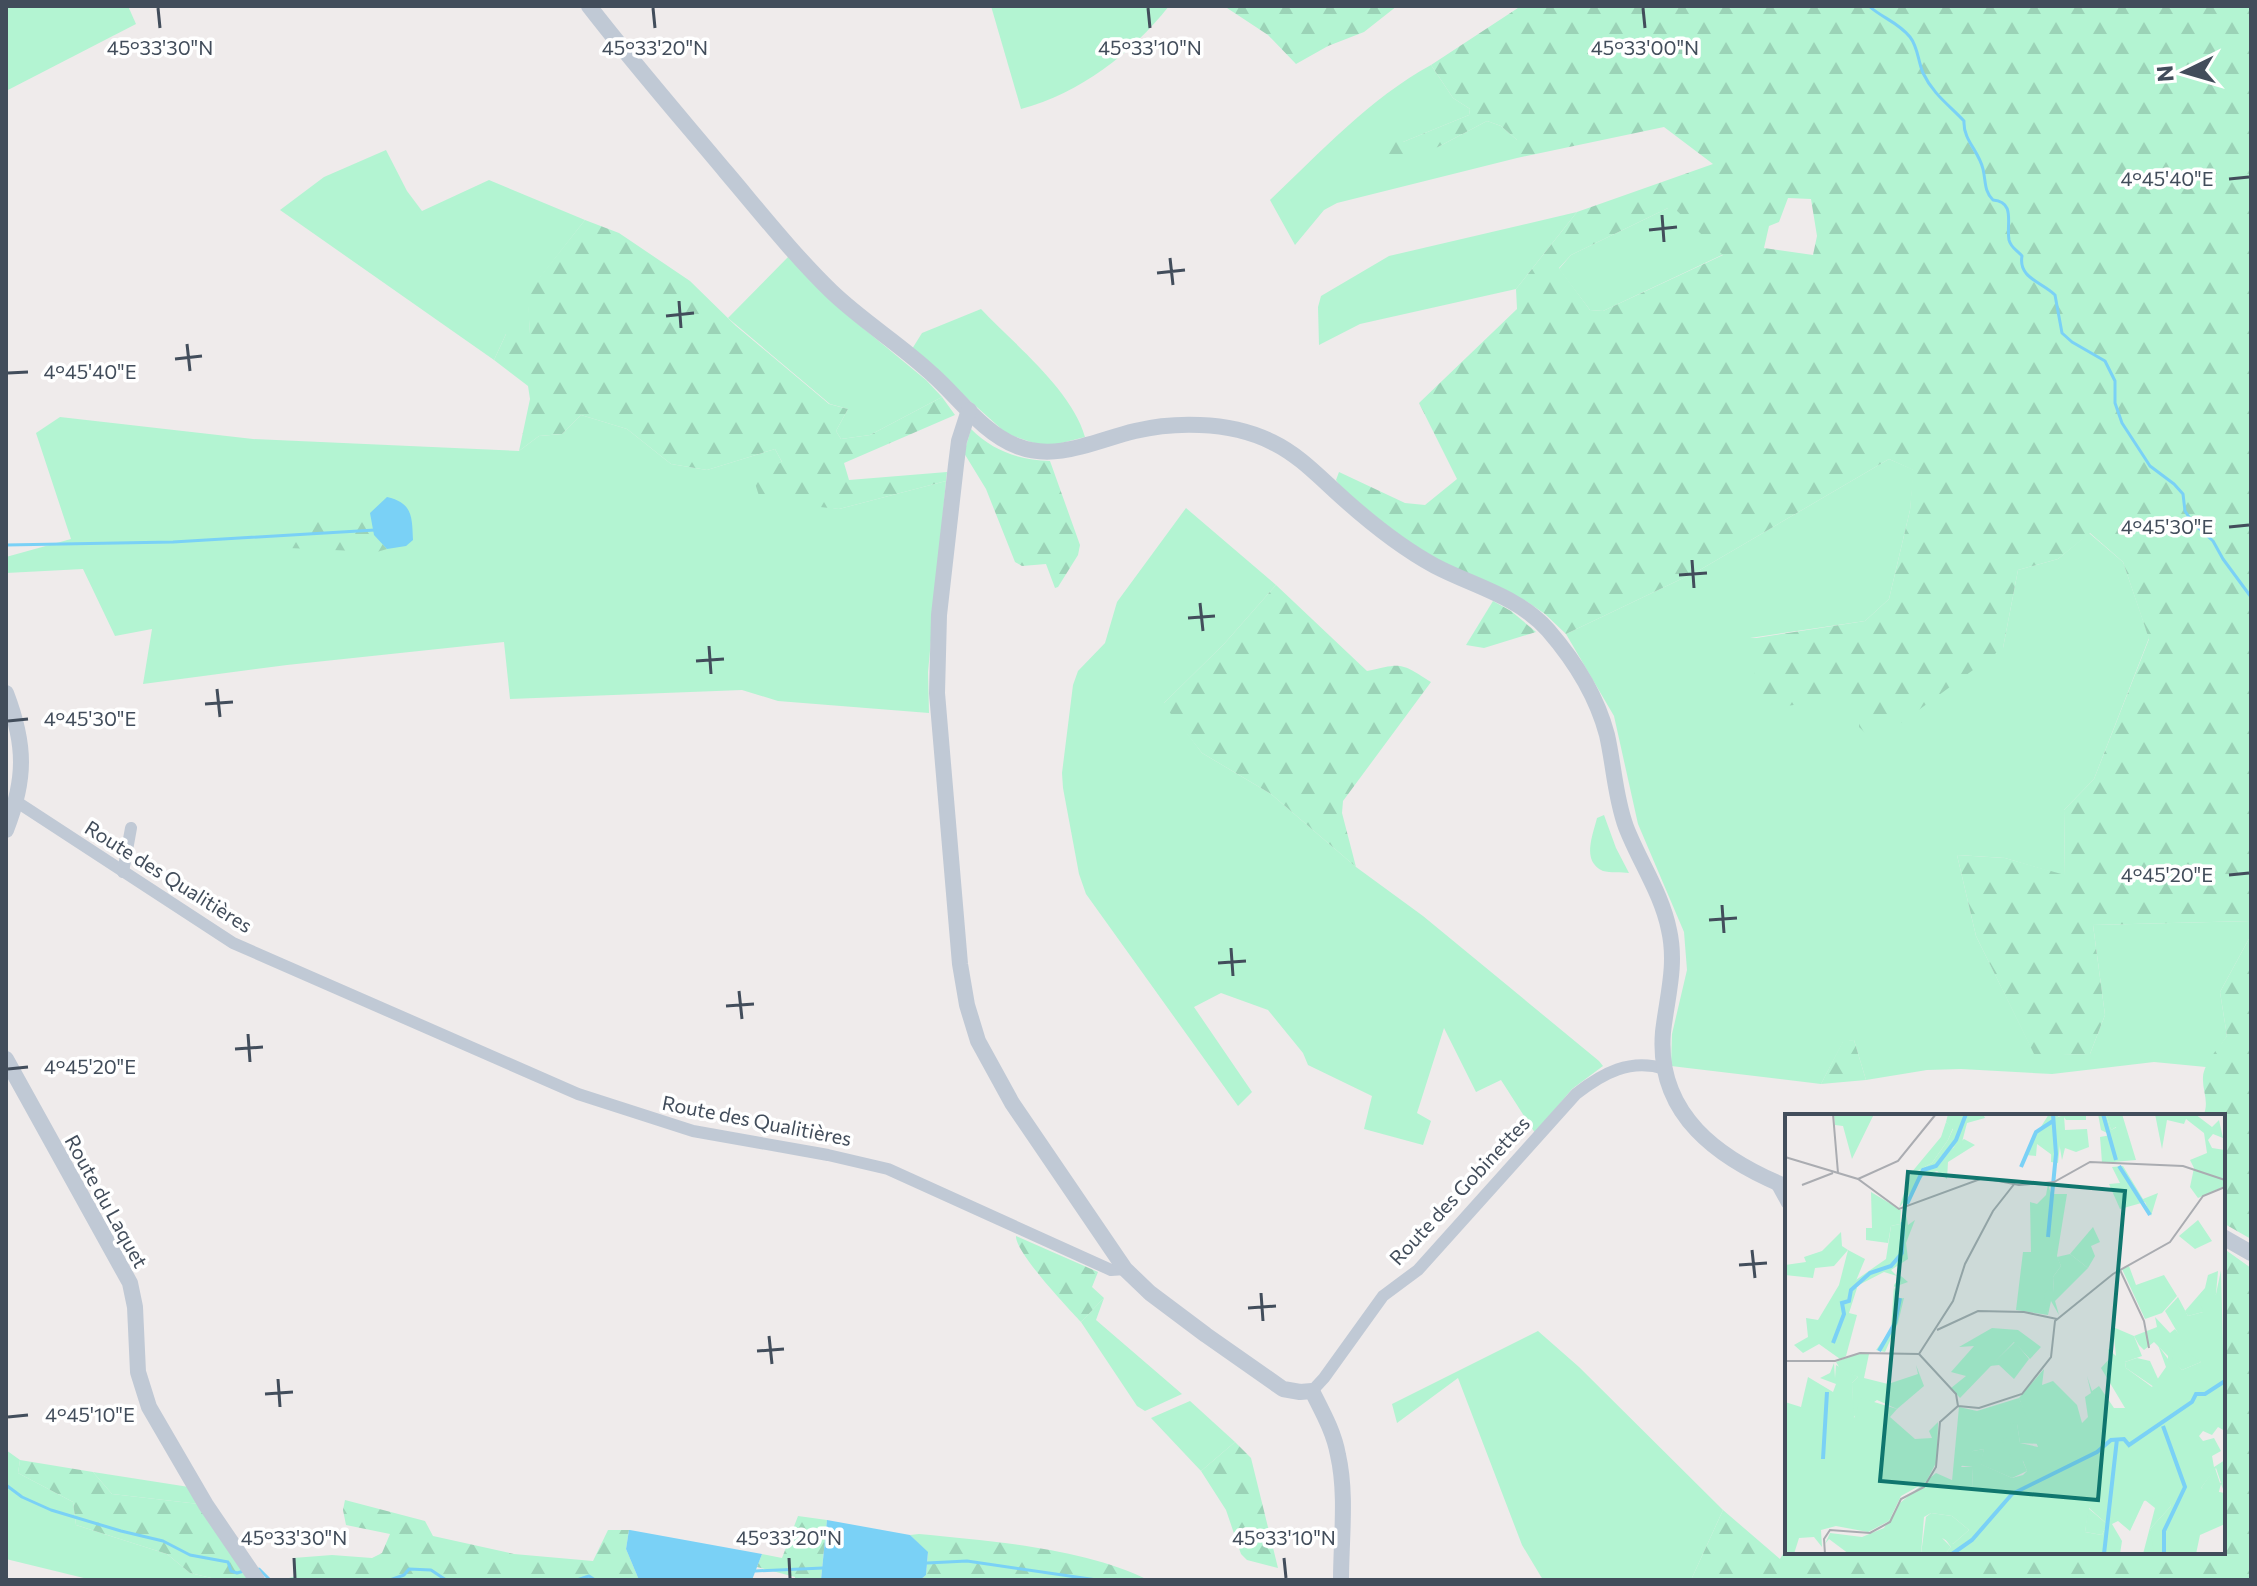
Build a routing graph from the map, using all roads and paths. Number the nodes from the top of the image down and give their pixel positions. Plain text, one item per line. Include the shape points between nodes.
1 (589, 6) edge
2 (969, 410) junction
3 (6, 693) edge
4 (14, 771) edge
5 (17, 802) junction
6 (131, 828) dead end
7 (6, 830) edge
8 (123, 872) junction
9 (6, 1059) edge
10 (1665, 1069) junction
11 (1781, 1185) edge
12 (2225, 1238) edge
13 (2251, 1253) edge
14 (1125, 1269) junction
15 (1312, 1391) junction
16 (253, 1573) edge
17 (1341, 1580) edge

1 - 2 street via 812,271
2 - 10 street via 1000,437 1035,451 1066,450 1167,426 1251,433 1300,459 1415,554 1512,601 1538,620 1594,698 1607,735 1623,819 1666,917 1673,963 1664,1028
2 - 14 street via 957,453 937,653 941,767 964,988 978,1041 997,1078
3 - 4 street via 16,726
4 - 5 street
5 - 7 street
5 - 8 street, Route des Qualitières
6 - 8 street
8 - 14 street, Route des Qualitières via 233,943 578,1094 693,1131 872,1164 1111,1270
9 - 16 street, Route du Laquet via 130,1283 138,1372 149,1407
10 - 11 street via 1685,1115 1704,1138 1729,1159
10 - 15 street, Route des Gobinettes via 1615,1069 1576,1094 1418,1270 1383,1296
12 - 13 street
14 - 15 street, Route des Qualitières via 1283,1389
15 - 17 street via 1338,1455

